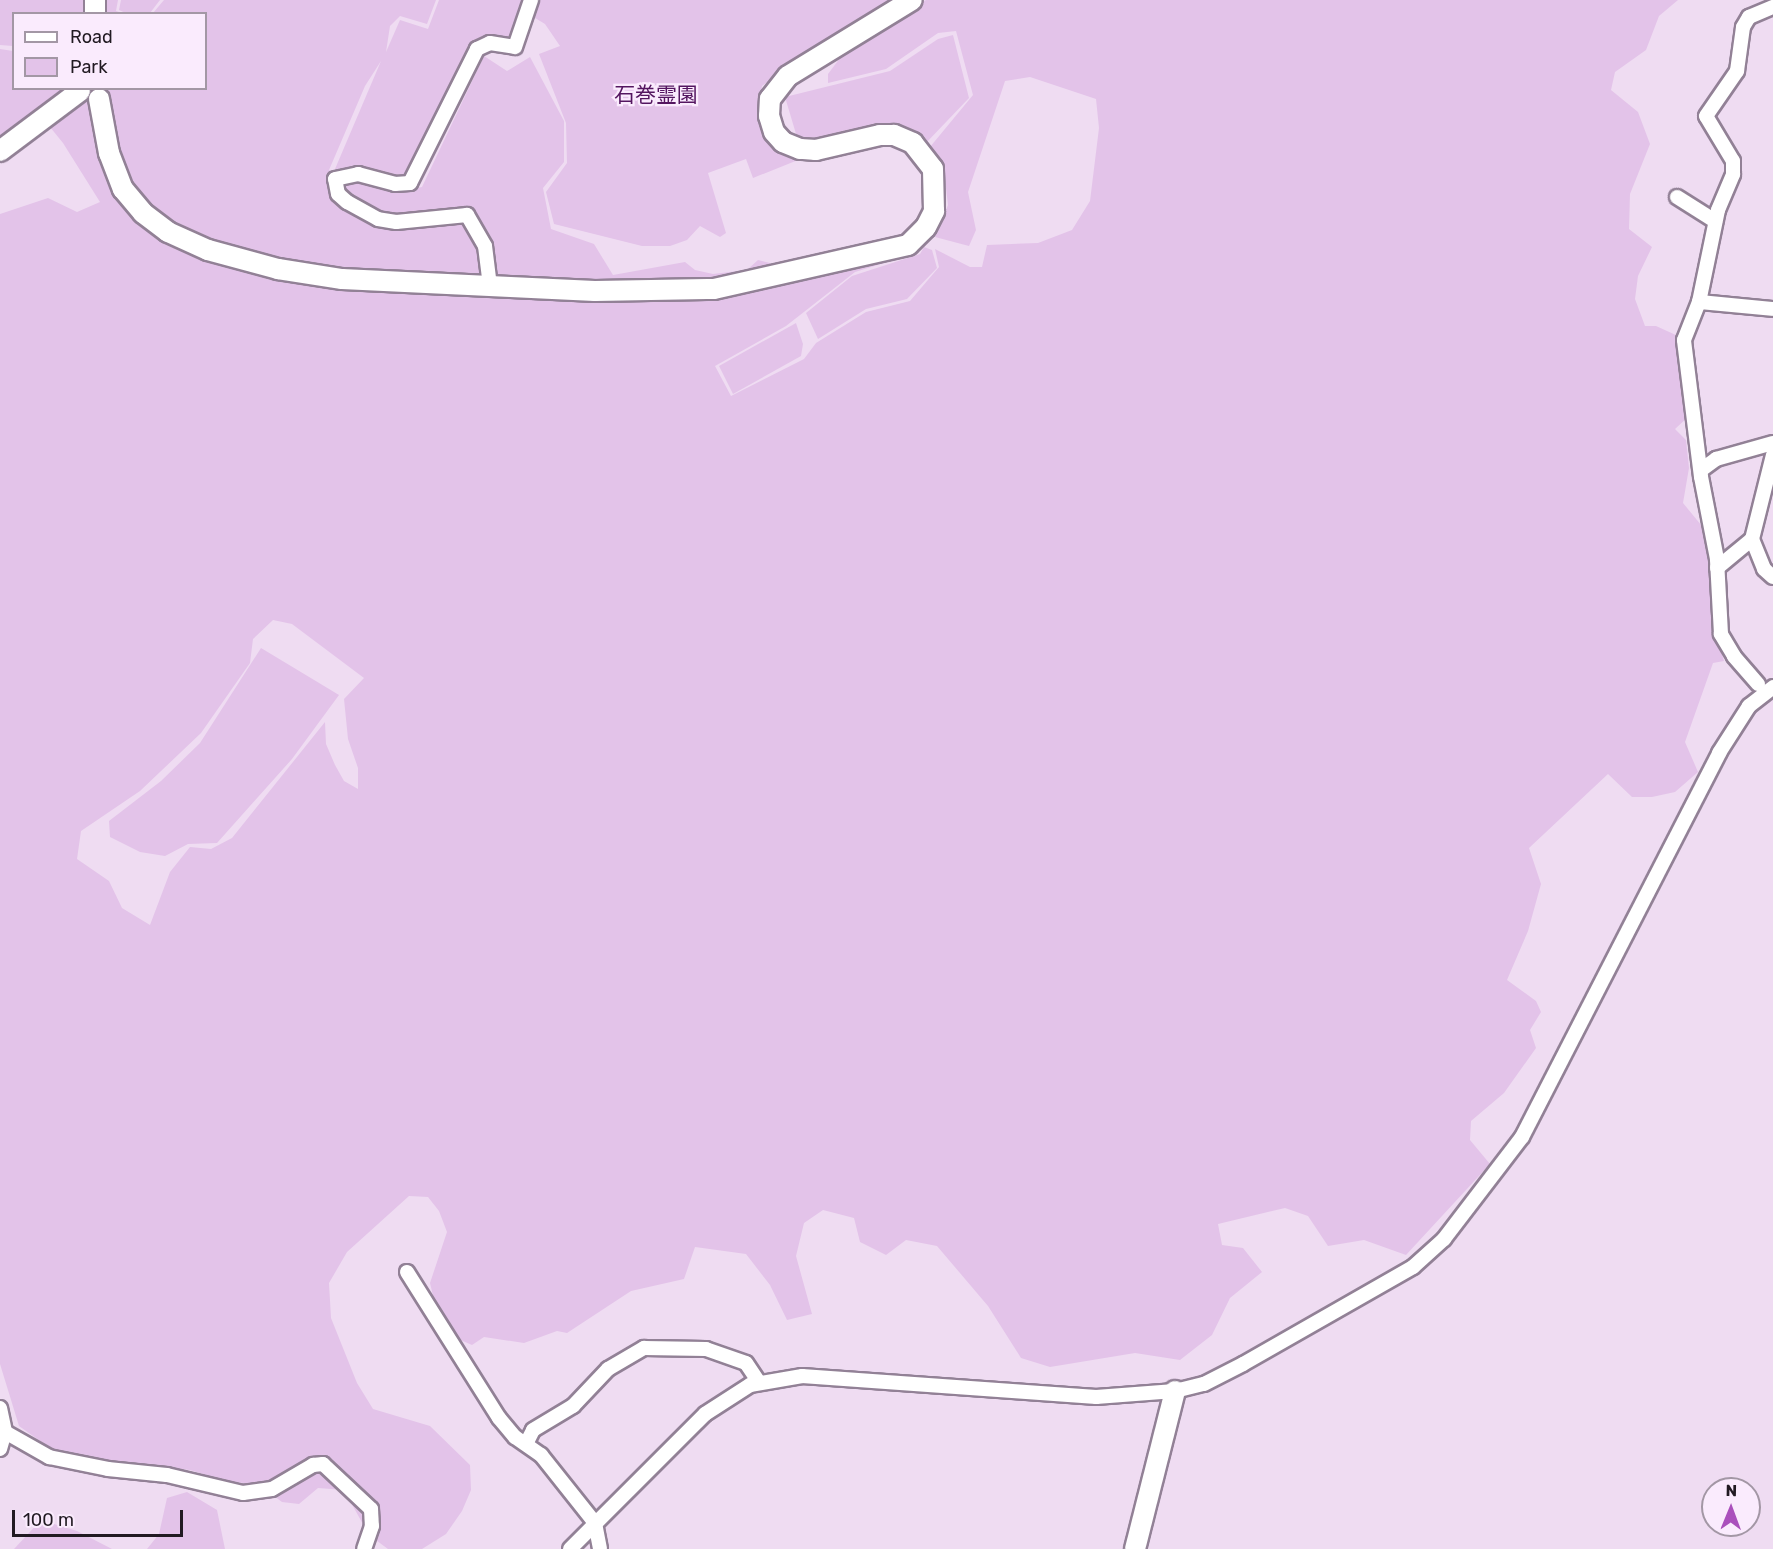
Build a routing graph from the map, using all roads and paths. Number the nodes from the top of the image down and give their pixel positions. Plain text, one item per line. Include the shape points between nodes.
1 (531, 0) edge
2 (912, 0) edge
3 (1773, 7) edge
4 (79, 90) edge
5 (107, 94) edge
6 (0, 151) edge
7 (1677, 197) dead end
8 (1715, 221) junction
9 (490, 286) junction
10 (1699, 302) junction
11 (1773, 309) edge
12 (1773, 443) edge
13 (1773, 455) edge
14 (1701, 470) junction
15 (1752, 538) junction
16 (1717, 568) junction
17 (1773, 577) edge
18 (1758, 684) dead end
19 (1773, 687) edge
20 (407, 1272) dead end
21 (759, 1382) junction
22 (1175, 1391) junction
23 (0, 1408) edge
24 (5, 1432) junction
25 (527, 1442) junction
26 (0, 1449) edge
27 (595, 1523) junction
28 (364, 1549) edge
29 (570, 1549) edge
30 (600, 1549) edge
31 (1135, 1549) edge

1 - 9 street via 515,47 490,42 477,49 410,183 395,184 358,174 334,179 338,194 378,219 396,222 467,215 485,246
2 - 9 street via 788,76 770,99 769,116 774,132 783,142 800,149 816,150 880,135 894,135 913,143 933,169 936,193 934,211 926,227 908,245 714,289 595,291
3 - 8 street via 1749,17 1743,27 1737,70 1706,116 1733,161 1733,174
4 - 5 street
4 - 6 street
5 - 9 street via 109,153 119,180 143,213 168,232 208,250 278,269 342,279
7 - 8 street
8 - 10 street
10 - 11 street
10 - 14 street via 1684,340
12 - 14 street via 1716,459
13 - 15 street
14 - 16 street
15 - 16 street
15 - 17 street via 1764,569
16 - 18 street via 1721,634
19 - 22 street via 1749,706 1719,753 1522,1137 1436,1247 1413,1267 1277,1346 1203,1384
20 - 25 street via 499,1418 515,1437
21 - 22 street via 813,1376 1096,1397
21 - 25 street via 746,1363 706,1349 644,1348 608,1369 573,1406 533,1430
21 - 27 street via 705,1414
22 - 31 street
23 - 24 street
24 - 26 street
24 - 28 street via 68,1463 166,1475 243,1493 272,1489 313,1464 323,1464 371,1509 372,1526
25 - 27 street
27 - 29 street
27 - 30 street

